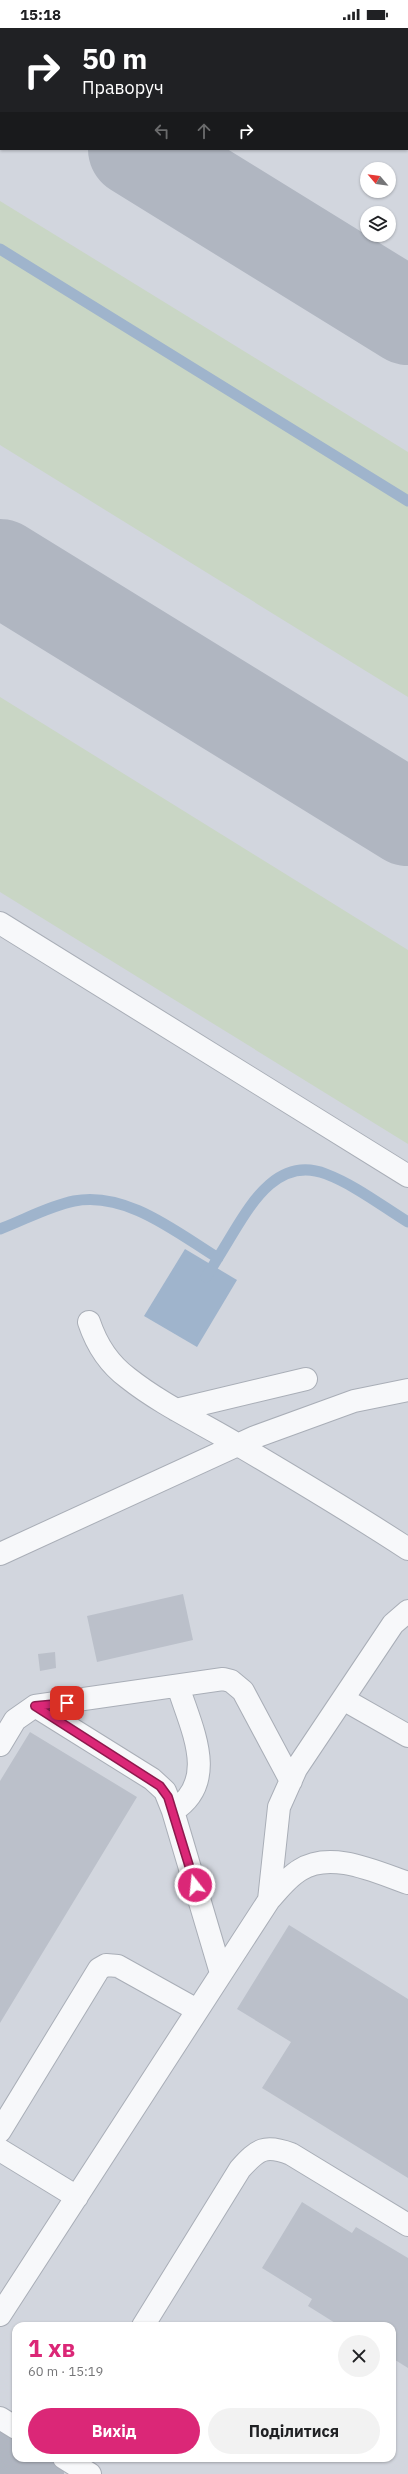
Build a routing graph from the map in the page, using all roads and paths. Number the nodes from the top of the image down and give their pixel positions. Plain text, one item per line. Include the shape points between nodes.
1 (0, 923) edge
2 (408, 1176) edge
3 (89, 1322) dead end
4 (306, 1379) dead end
5 (408, 1390) edge
6 (176, 1410) junction
7 (239, 1445) junction
8 (408, 1549) edge
9 (0, 1554) edge
10 (408, 1611) edge
11 (178, 1686) junction
12 (343, 1699) junction
13 (35, 1706) junction
14 (408, 1736) edge
15 (0, 1745) edge
16 (291, 1782) junction
17 (173, 1811) junction
18 (408, 1883) edge
19 (269, 1900) junction
20 (221, 1973) junction
21 (197, 2010) junction
22 (0, 2131) edge
23 (0, 2150) edge
24 (77, 2197) junction
25 (408, 2225) edge
26 (0, 2315) edge
27 (145, 2322) edge
28 (0, 2418) edge
29 (12, 2426) edge
30 (70, 2462) edge
31 (90, 2474) edge

1 - 2 lane
3 - 6 lane via 94,1337 107,1357 127,1378
4 - 6 lane
5 - 7 lane via 354,1401
6 - 7 lane
7 - 8 lane
7 - 9 lane
10 - 12 lane via 393,1624
11 - 13 lane
11 - 16 lane via 223,1679 238,1685
11 - 17 lane via 200,1766 194,1790 185,1802
12 - 14 lane
12 - 16 lane via 296,1769
13 - 15 lane via 16,1720
13 - 17 lane via 152,1779 165,1791
16 - 19 lane via 279,1807
17 - 20 lane
18 - 19 lane via 375,1871 331,1861 315,1863 299,1870
19 - 20 lane
20 - 21 lane
21 - 22 lane via 118,1966 106,1965 99,1969
21 - 24 lane
23 - 24 lane
24 - 26 lane
25 - 27 lane via 291,2154 276,2148 264,2149 253,2155 240,2169
28 - 29 lane
30 - 31 lane

